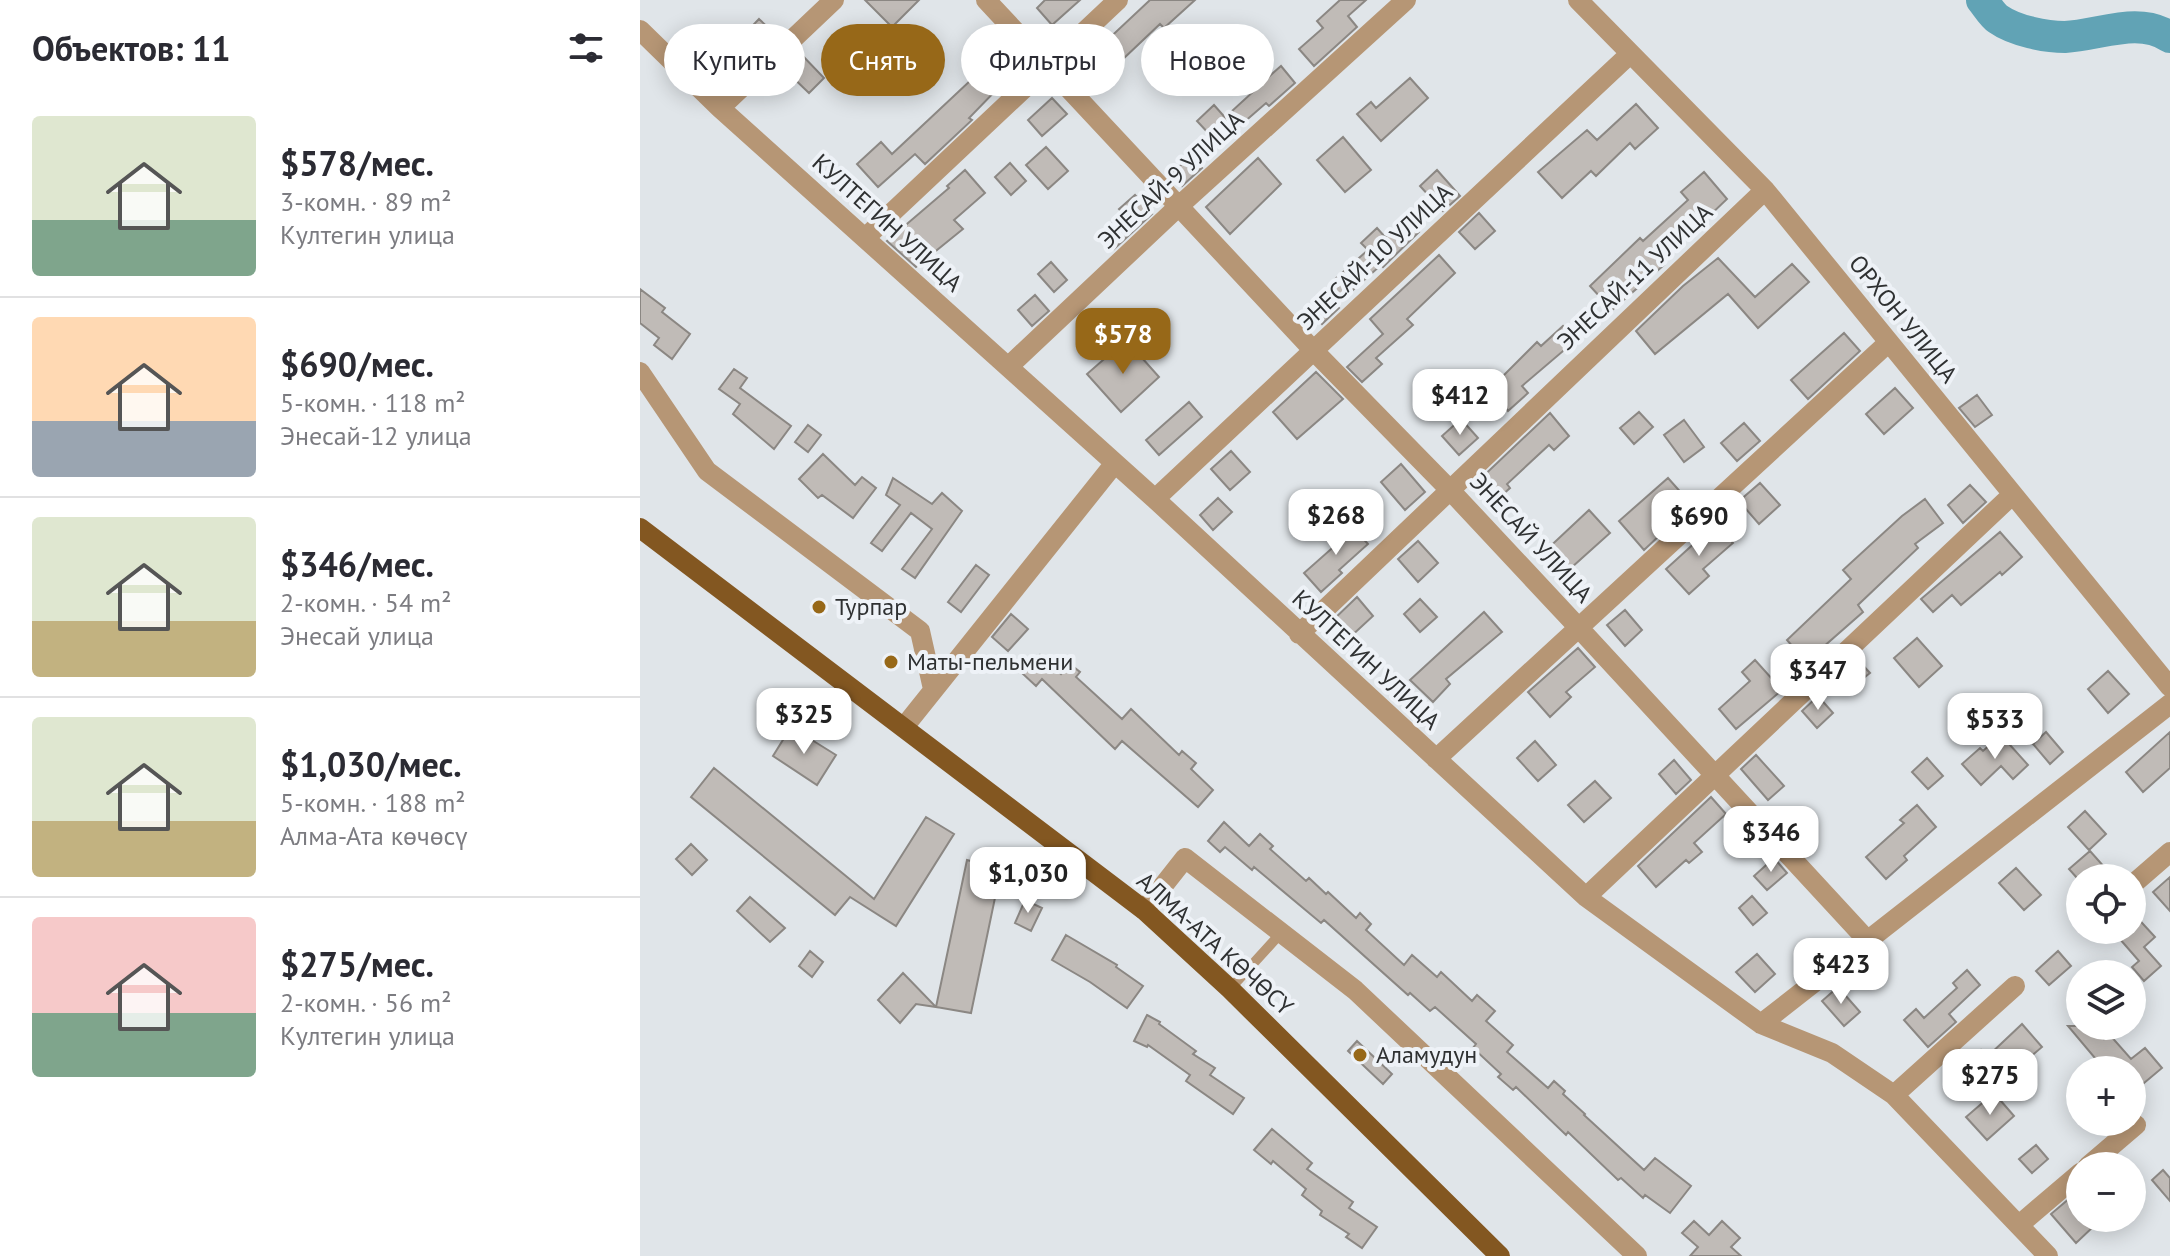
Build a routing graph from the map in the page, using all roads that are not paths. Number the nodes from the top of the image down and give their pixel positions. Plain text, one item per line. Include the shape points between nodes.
1 (834, 0) edge
2 (986, 0) edge
3 (1118, 0) edge
4 (1406, 0) edge
5 (1578, 0) edge
6 (1009, 24) edge
7 (1092, 24) edge
8 (640, 30) edge
9 (1630, 54) junction
10 (1014, 96) edge
11 (1076, 96) edge
12 (720, 108) junction
13 (1765, 190) junction
14 (1179, 206) junction
15 (865, 238) junction
16 (1889, 342) junction
17 (1313, 350) junction
18 (1008, 367) junction
19 (640, 372) edge
20 (1115, 463) junction
21 (1449, 489) junction
22 (2012, 495) junction
23 (1155, 499) junction
24 (640, 528) edge
25 (1578, 627) junction
26 (1299, 634) junction
27 (2170, 687) edge
28 (933, 689) junction
29 (2170, 704) edge
30 (904, 727) junction
31 (1436, 759) junction
32 (1714, 775) junction
33 (2170, 852) edge
34 (2146, 873) edge
35 (1586, 897) junction
36 (1144, 910) junction
37 (1281, 933) junction
38 (1868, 941) junction
39 (2015, 986) dead end
40 (1230, 989) junction
41 (1761, 1024) junction
42 (1894, 1095) junction
43 (2123, 1136) edge
44 (2104, 1152) edge
45 (2066, 1185) edge
46 (2019, 1225) junction
47 (1500, 1256) edge
48 (1637, 1256) edge
49 (2048, 1256) edge

1 - 12 street
2 - 6 street, ЭНЕСАЙ УЛИЦА
3 - 7 street
4 - 14 street, ЭНЕСАЙ-9 УЛИЦА
5 - 9 street, ОРХОН УЛИЦА
8 - 12 street, КУЛТЕГИН УЛИЦА
9 - 13 street, ОРХОН УЛИЦА
9 - 17 street, ЭНЕСАЙ-10 УЛИЦА
10 - 15 street
11 - 14 street, ЭНЕСАЙ УЛИЦА
12 - 15 street, КУЛТЕГИН УЛИЦА
13 - 16 street, ОРХОН УЛИЦА
13 - 21 street, ЭНЕСАЙ-11 УЛИЦА
14 - 17 street, ЭНЕСАЙ УЛИЦА
14 - 18 street, ЭНЕСАЙ-9 УЛИЦА
15 - 18 street, КУЛТЕГИН УЛИЦА
16 - 22 street, ОРХОН УЛИЦА
16 - 25 street
17 - 21 street, ЭНЕСАЙ УЛИЦА
17 - 23 street, ЭНЕСАЙ-10 УЛИЦА
18 - 20 street, КУЛТЕГИН УЛИЦА
19 - 28 street via 707,471 920,631
20 - 23 street, КУЛТЕГИН УЛИЦА
20 - 28 street
21 - 25 street, ЭНЕСАЙ УЛИЦА
21 - 26 street, ЭНЕСАЙ-11 УЛИЦА
22 - 27 street, ОРХОН УЛИЦА
22 - 32 street
23 - 26 street, КУЛТЕГИН УЛИЦА
24 - 30 main road, АЛМА-АТА КӨЧӨСҮ
25 - 31 street
25 - 32 street, ЭНЕСАЙ УЛИЦА
26 - 31 street, КУЛТЕГИН УЛИЦА
28 - 30 street
29 - 38 street
30 - 36 main road, АЛМА-АТА КӨЧӨСҮ
31 - 35 street, КУЛТЕГИН УЛИЦА
32 - 35 street
32 - 38 street, ЭНЕСАЙ УЛИЦА
33 - 34 street
35 - 41 street, КУЛТЕГИН УЛИЦА
36 - 37 street via 1185,858
36 - 40 main road, АЛМА-АТА КӨЧӨСҮ
37 - 40 lane
37 - 48 street via 1355,990
38 - 41 street
39 - 42 street
40 - 47 main road, АЛМА-АТА КӨЧӨСҮ
41 - 42 street, КУЛТЕГИН УЛИЦА via 1832,1053
42 - 46 street, КУЛТЕГИН УЛИЦА
43 - 44 street
45 - 46 street
46 - 49 street, КУЛТЕГИН УЛИЦА

